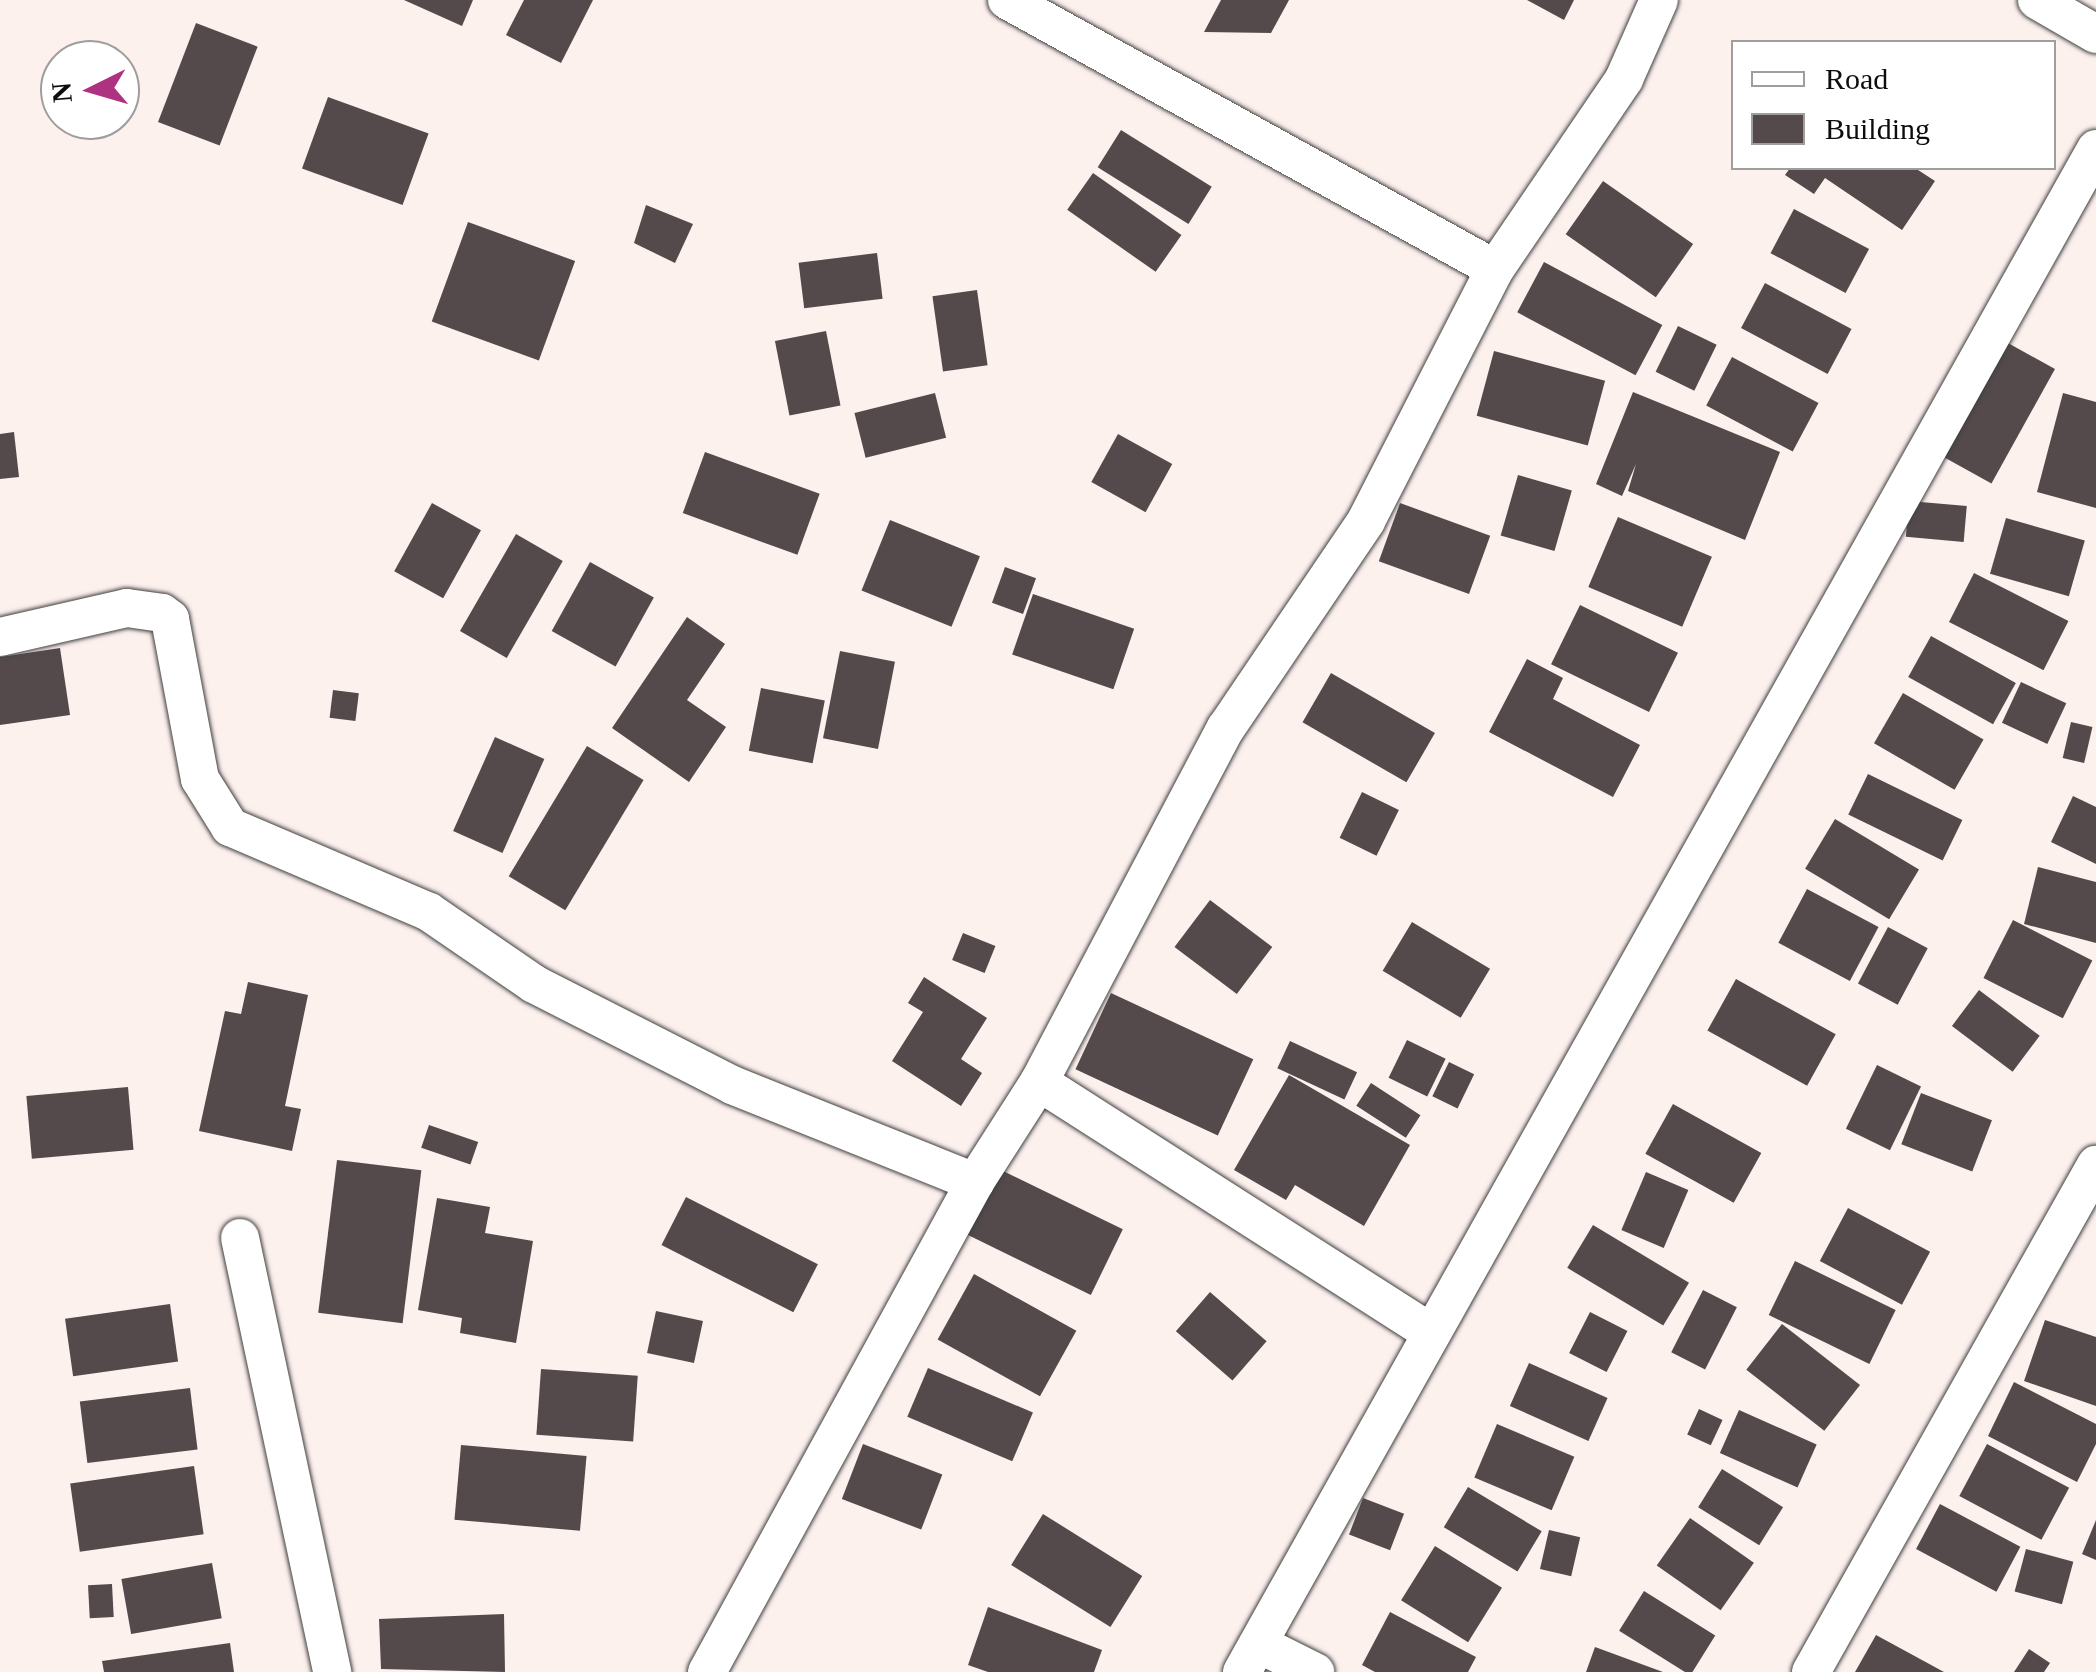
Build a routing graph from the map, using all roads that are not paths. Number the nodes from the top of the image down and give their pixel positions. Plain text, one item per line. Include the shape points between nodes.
1 (1007, 0) edge
2 (1659, 0) edge
3 (2037, 0) edge
4 (2096, 34) edge
5 (2096, 149) edge
6 (1495, 269) junction
7 (0, 637) edge
8 (1039, 1082) junction
9 (2096, 1165) edge
10 (975, 1182) junction
11 (240, 1238) dead end
12 (1430, 1332) junction
13 (1250, 1658) edge
14 (332, 1672) edge
15 (706, 1672) edge
16 (1315, 1672) edge
17 (1811, 1672) edge

1 - 6 street
2 - 6 street via 1624,79
3 - 4 street
5 - 12 street
6 - 8 street via 1409,447 1226,728
7 - 10 street via 128,608 162,613 170,620 200,778 230,827 430,912 534,984 732,1085
8 - 10 street
8 - 12 street
9 - 17 street
10 - 15 street
11 - 14 street
12 - 13 street
13 - 16 street

